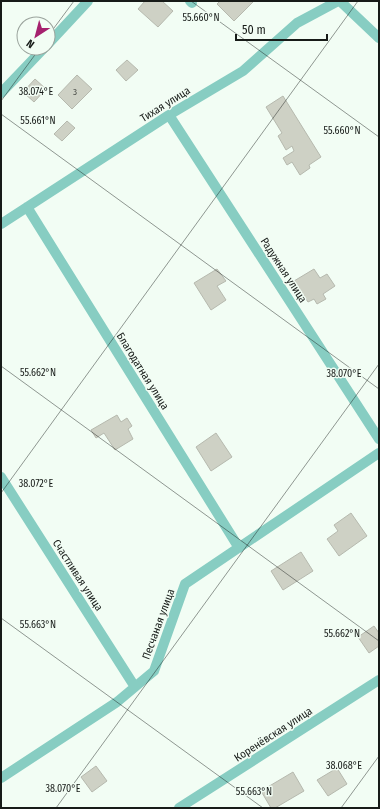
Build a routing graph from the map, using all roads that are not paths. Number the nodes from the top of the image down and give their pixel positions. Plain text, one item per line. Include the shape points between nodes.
1 (88, 1) edge
2 (339, 1) edge
3 (56, 35) edge
4 (379, 38) edge
5 (36, 56) edge
6 (1, 93) edge
7 (169, 115) junction
8 (27, 207) junction
9 (1, 224) edge
10 (379, 438) edge
11 (379, 454) edge
12 (1, 477) edge
13 (239, 548) junction
14 (379, 680) edge
15 (135, 687) junction
16 (1, 778) edge
17 (179, 808) edge

1 - 3 street
2 - 4 street
2 - 7 street, Тихая улица via 297,23 243,71
5 - 6 street
7 - 8 street, Тихая улица
7 - 10 street, Радужная улица
8 - 9 street, Тихая улица
8 - 13 street, Благодатная улица
11 - 13 street, Песчаная улица
12 - 15 street, Счастливая улица
13 - 15 street, Песчаная улица via 185,584 154,671
14 - 17 street, Коренёвская улица
15 - 16 street, Песчаная улица via 117,702

